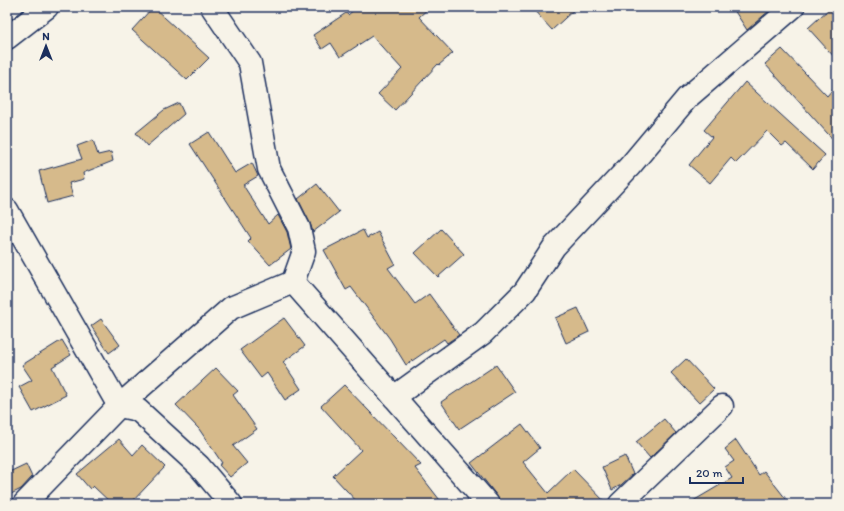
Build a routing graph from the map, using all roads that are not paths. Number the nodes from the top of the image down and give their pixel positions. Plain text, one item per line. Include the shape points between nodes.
1 (47, 7) edge
2 (212, 7) edge
3 (793, 7) edge
4 (7, 38) edge
5 (7, 210) edge
6 (293, 282) junction
7 (394, 398) junction
8 (119, 406) junction
9 (722, 406) dead end
10 (24, 504) edge
11 (231, 504) edge
12 (488, 504) edge
13 (620, 504) edge

1 - 4 street
2 - 6 street via 250,63 269,168 298,228 304,251
3 - 7 street via 687,98 630,166 554,247 525,291 483,333
5 - 8 street
6 - 7 street
6 - 8 street via 231,308
7 - 12 street
8 - 10 street
8 - 11 street via 138,410 199,466
9 - 13 street

